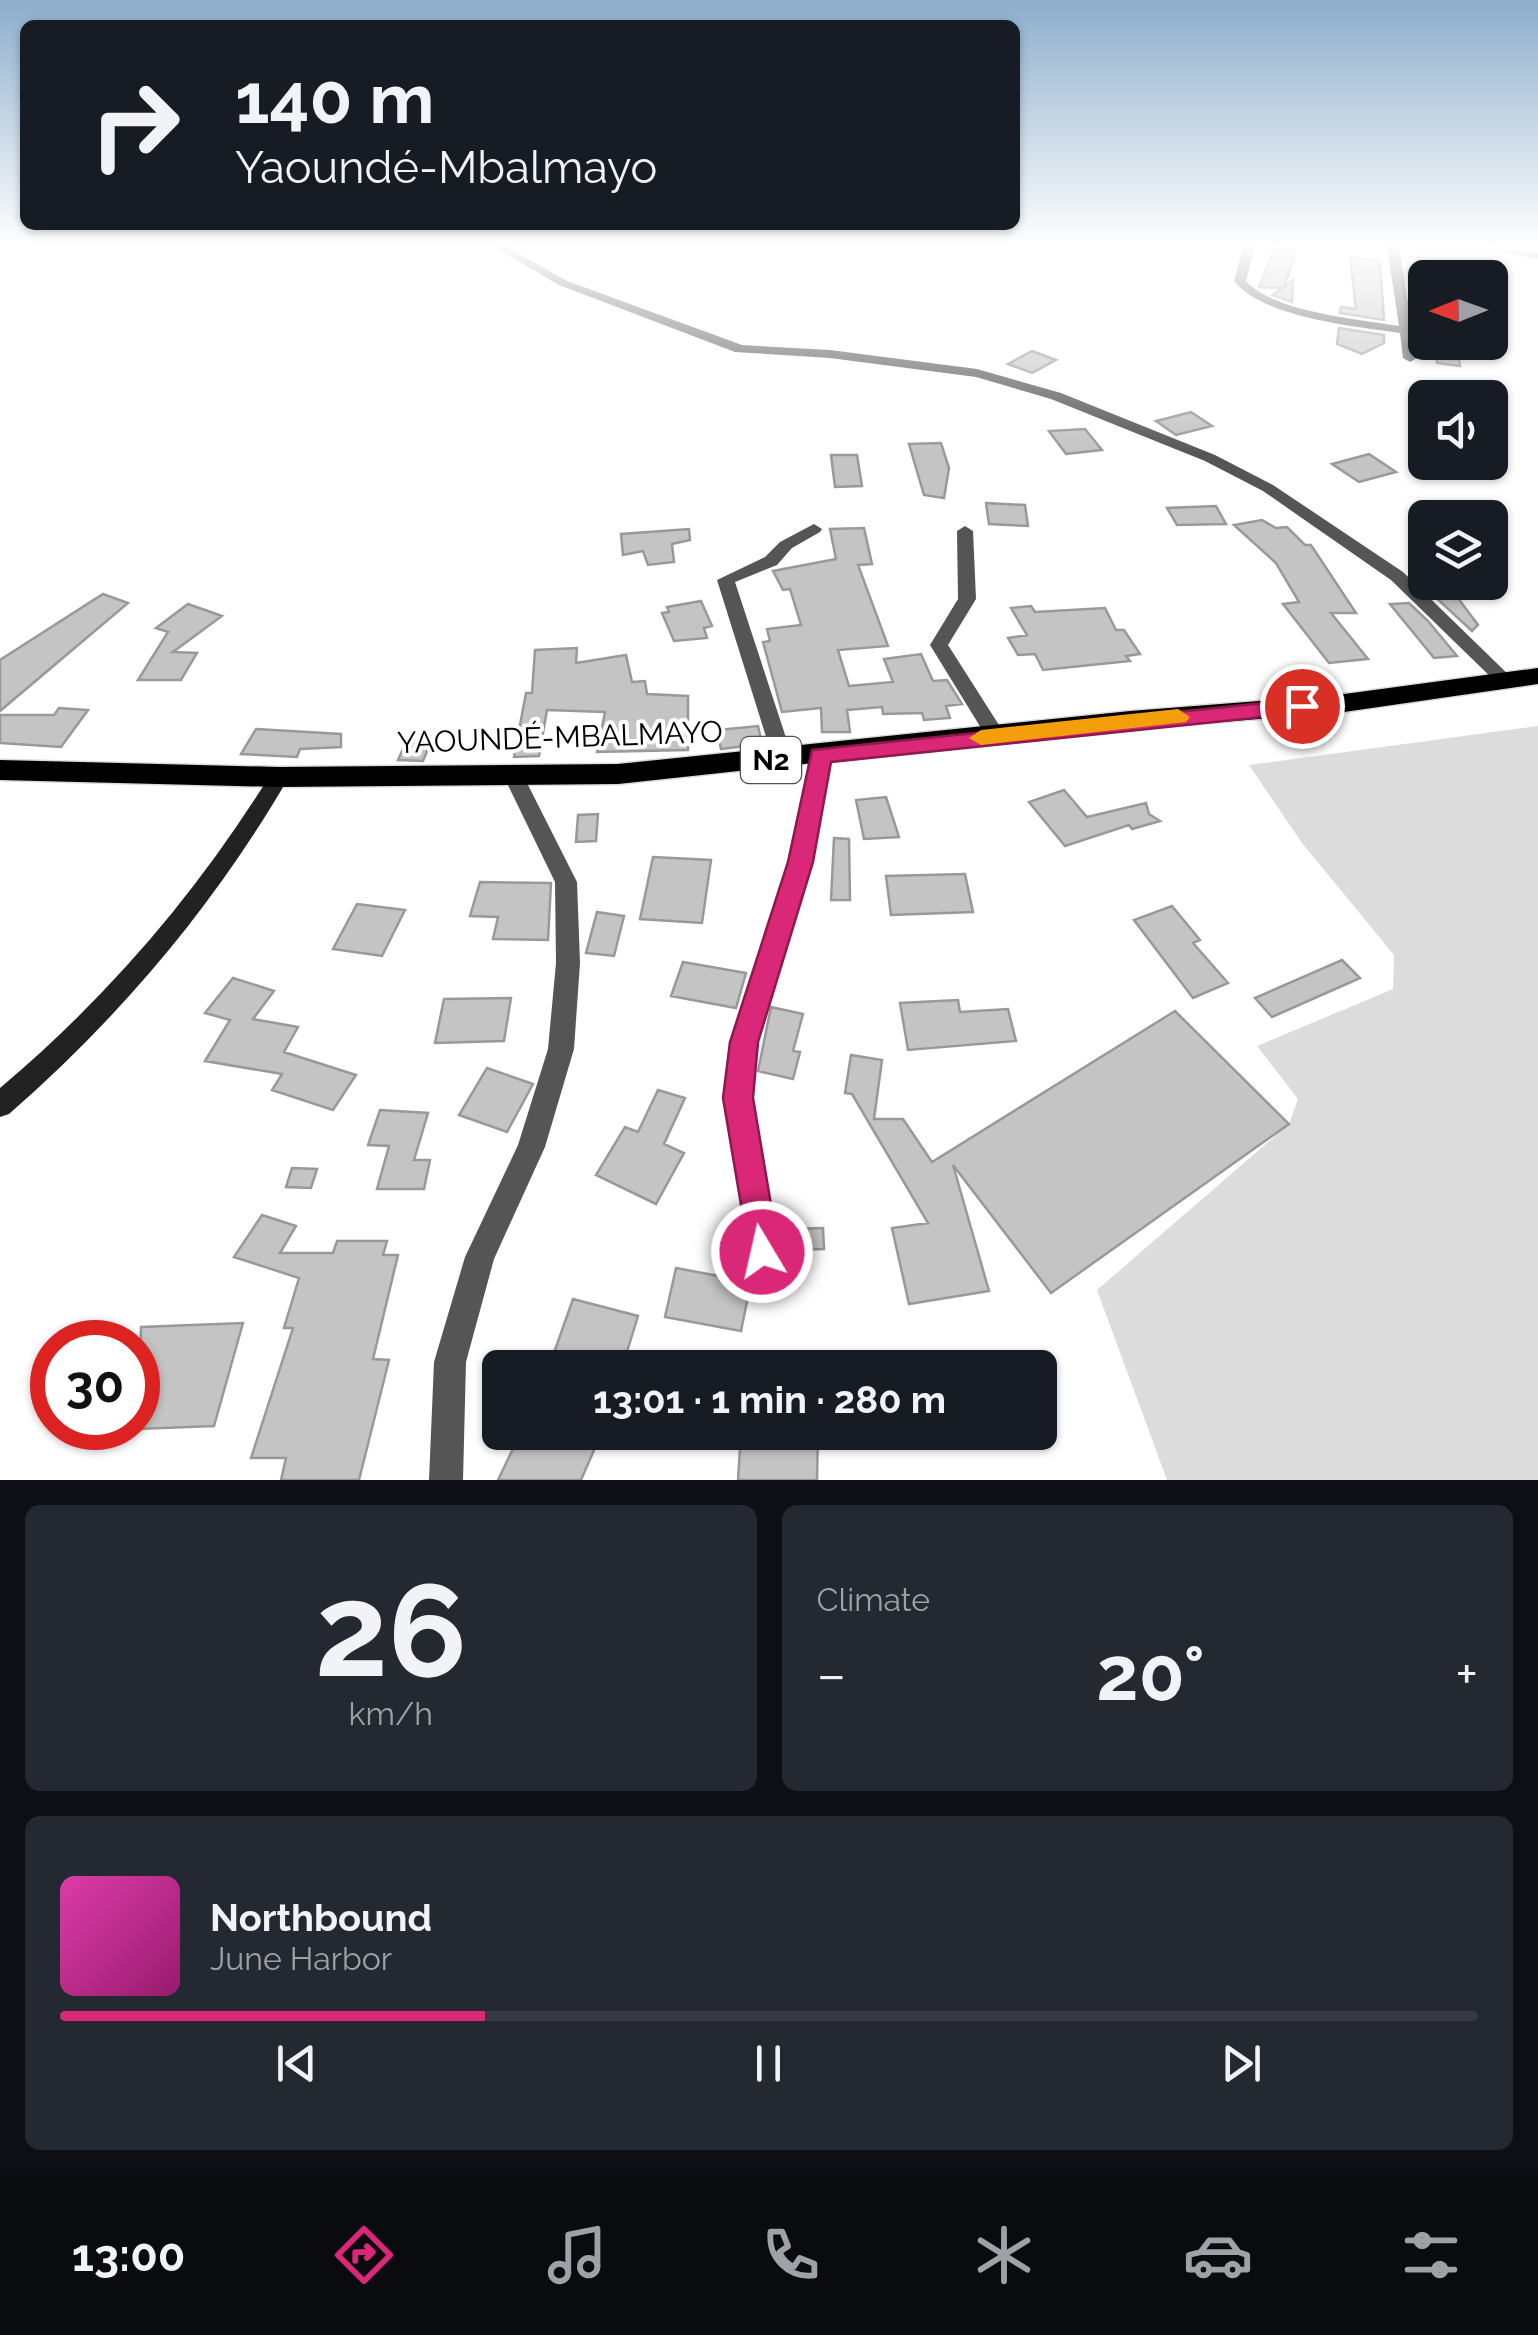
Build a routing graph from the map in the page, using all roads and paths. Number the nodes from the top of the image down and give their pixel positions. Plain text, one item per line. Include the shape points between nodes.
1 (651, 316) edge
2 (1333, 316) edge
3 (1405, 316) edge
4 (1408, 331) joint
5 (814, 529) dead end
6 (965, 531) dead end
7 (1538, 676) edge
8 (1506, 681) junction
9 (996, 736) junction
10 (820, 755) junction
11 (782, 759) junction
12 (0, 770) edge
13 (278, 777) junction
14 (514, 777) junction
15 (0, 1106) edge
16 (762, 1252) dead end
17 (446, 1480) edge

1 - 8 street via 740,349 977,373 1056,396 1210,458 1268,488 1397,576
2 - 4 street
3 - 4 street
5 - 11 street via 771,561 726,580
6 - 9 street via 967,599 939,646
7 - 8 highway, YAOUNDÉ-MBALMAYO / N2
8 - 9 highway, YAOUNDÉ-MBALMAYO / N2
9 - 10 highway, YAOUNDÉ-MBALMAYO / N2
10 - 11 highway, YAOUNDÉ-MBALMAYO / N2
10 - 16 street via 800,862 744,1042 738,1098
11 - 14 highway, YAOUNDÉ-MBALMAYO / N2
12 - 13 highway, YAOUNDÉ-MBALMAYO / N2
13 - 14 highway, YAOUNDÉ-MBALMAYO / N2
13 - 15 main road via 216,876 145,965
14 - 17 street via 566,882 560,1049 531,1147 480,1257 450,1362

